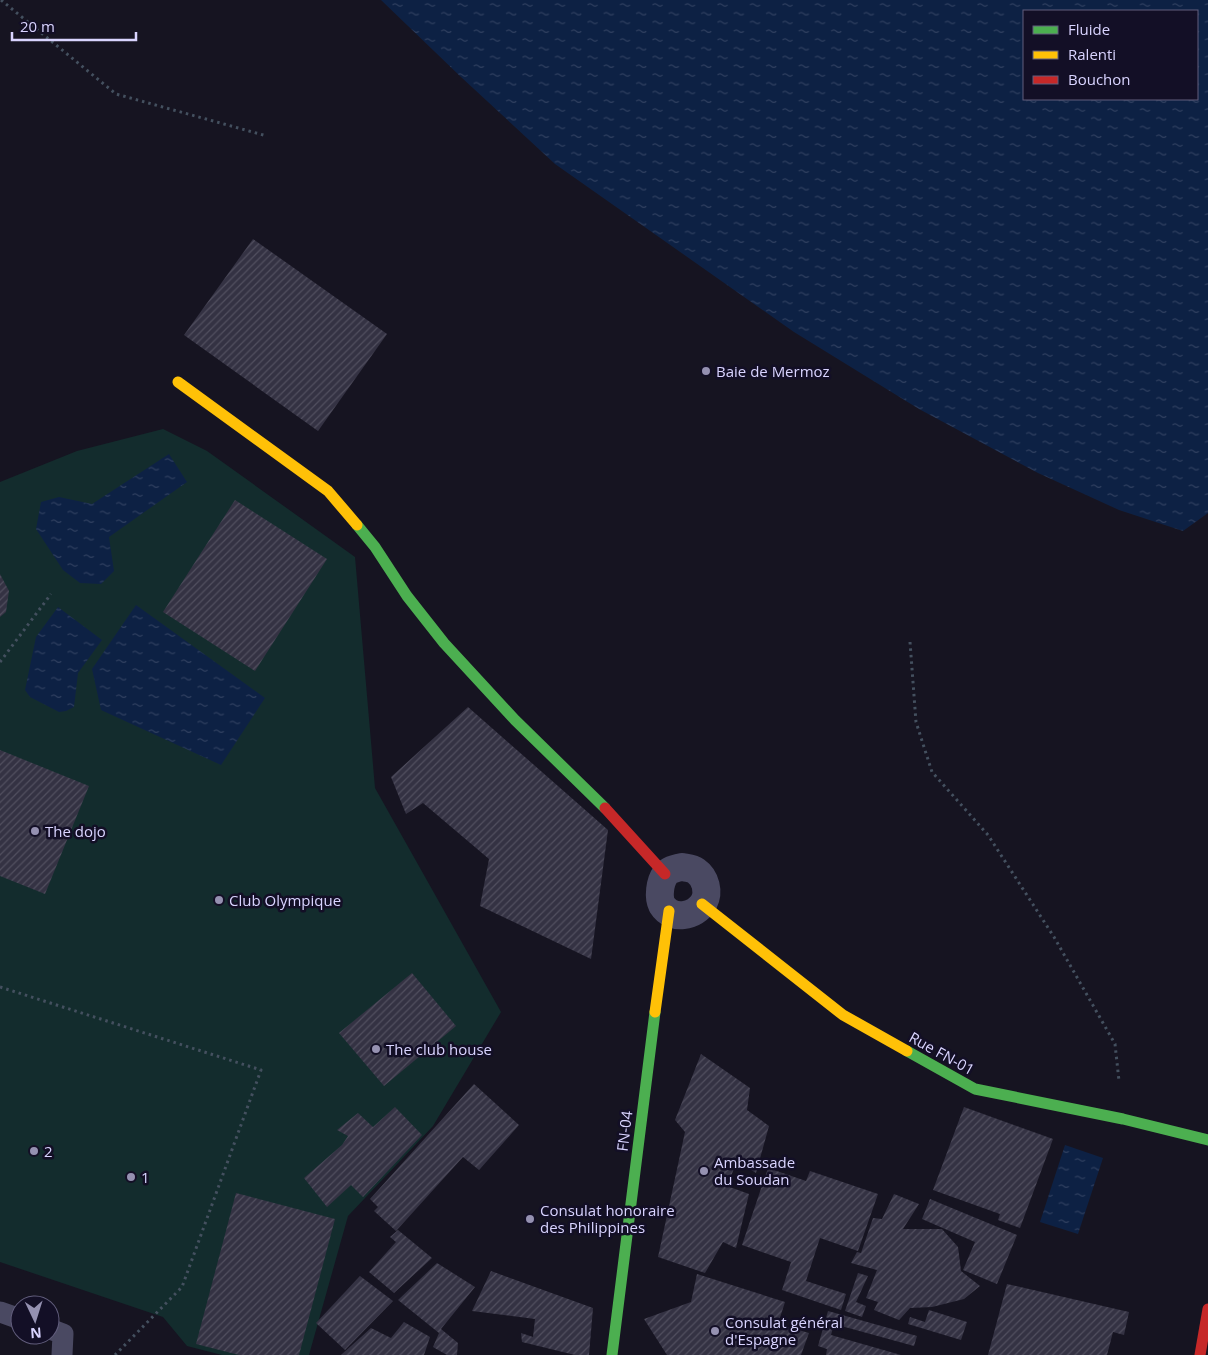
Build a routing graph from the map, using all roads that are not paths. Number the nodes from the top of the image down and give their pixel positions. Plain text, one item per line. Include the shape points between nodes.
1 (178, 382) dead end
2 (665, 874) junction
3 (702, 904) junction
4 (669, 911) junction
5 (1208, 1140) edge
6 (1208, 1309) edge
7 (60, 1333) edge
8 (62, 1355) edge
9 (612, 1355) edge
10 (1200, 1355) edge

1 - 2 street via 328,491 375,547 407,596 444,643 515,720 617,820
2 - 3 street via 682,867 697,871 707,890
2 - 4 street via 660,895 662,904
3 - 4 street via 691,914
3 - 5 street, Rue FN-01 via 843,1015 975,1089
4 - 9 street, FN-04
6 - 10 street
7 - 8 lane via 63,1334

